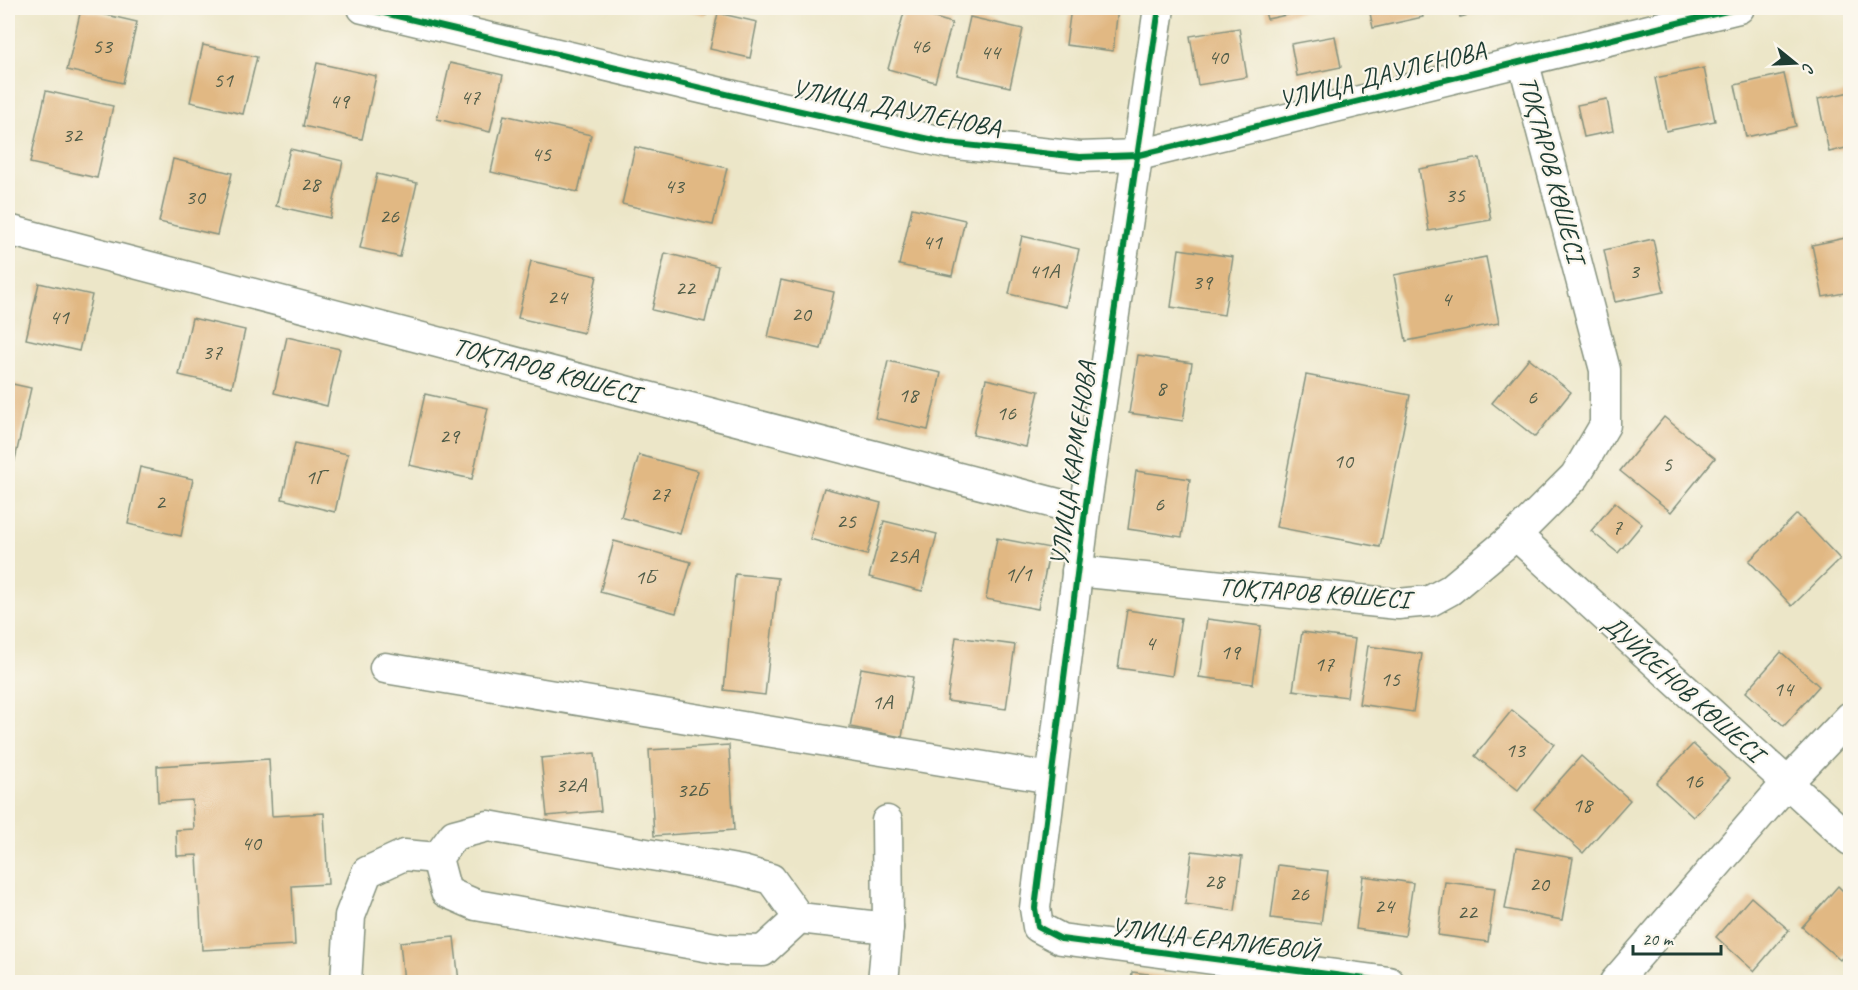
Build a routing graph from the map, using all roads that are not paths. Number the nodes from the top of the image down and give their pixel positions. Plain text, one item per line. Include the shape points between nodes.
1 (363, 8) edge
2 (1159, 8) edge
3 (1739, 8) edge
4 (1523, 60) junction
5 (1139, 155) junction
6 (8, 230) edge
7 (1085, 511) junction
8 (1515, 535) junction
9 (1077, 571) junction
10 (385, 668) dead end
11 (1851, 717) edge
12 (1051, 778) junction
13 (1787, 783) junction
14 (887, 820) dead end
15 (1851, 840) edge
16 (437, 858) junction
17 (799, 918) junction
18 (1038, 927) joint
19 (888, 928) junction
20 (346, 982) edge
21 (883, 982) edge
22 (1389, 982) edge
23 (1614, 982) edge

1 - 5 street, УЛИЦА ДАУЛЕНОВА via 947,143 1080,157
2 - 5 street, УЛИЦА КАРМЕНОВА
3 - 4 street, УЛИЦА ДАУЛЕНОВА
4 - 5 street, УЛИЦА ДАУЛЕНОВА
4 - 8 street, ТОҚТАРОВ КӨШЕСІ via 1605,370 1605,425 1575,476
5 - 7 street, УЛИЦА КАРМЕНОВА
6 - 7 street, ТОҚТАРОВ КӨШЕСІ
7 - 9 street, УЛИЦА КАРМЕНОВА
8 - 9 street, ТОҚТАРОВ КӨШЕСІ via 1450,590 1430,601 1398,604
8 - 13 street, ДУЙСЕНОВ КӨШЕСІ
9 - 12 street, УЛИЦА КАРМЕНОВА
10 - 12 street
11 - 13 street
12 - 18 street, УЛИЦА КАРМЕНОВА via 1035,908
13 - 15 street, ДУЙСЕНОВ КӨШЕСІ
13 - 23 street
14 - 19 street
16 - 17 street via 454,835 488,826 771,879
16 - 17 street via 446,892 476,904 727,950 763,951
16 - 20 street via 404,855 368,872 350,916
17 - 19 street
18 - 22 street, УЛИЦА ЕРАЛИЕВОЙ via 1060,939
19 - 21 street

